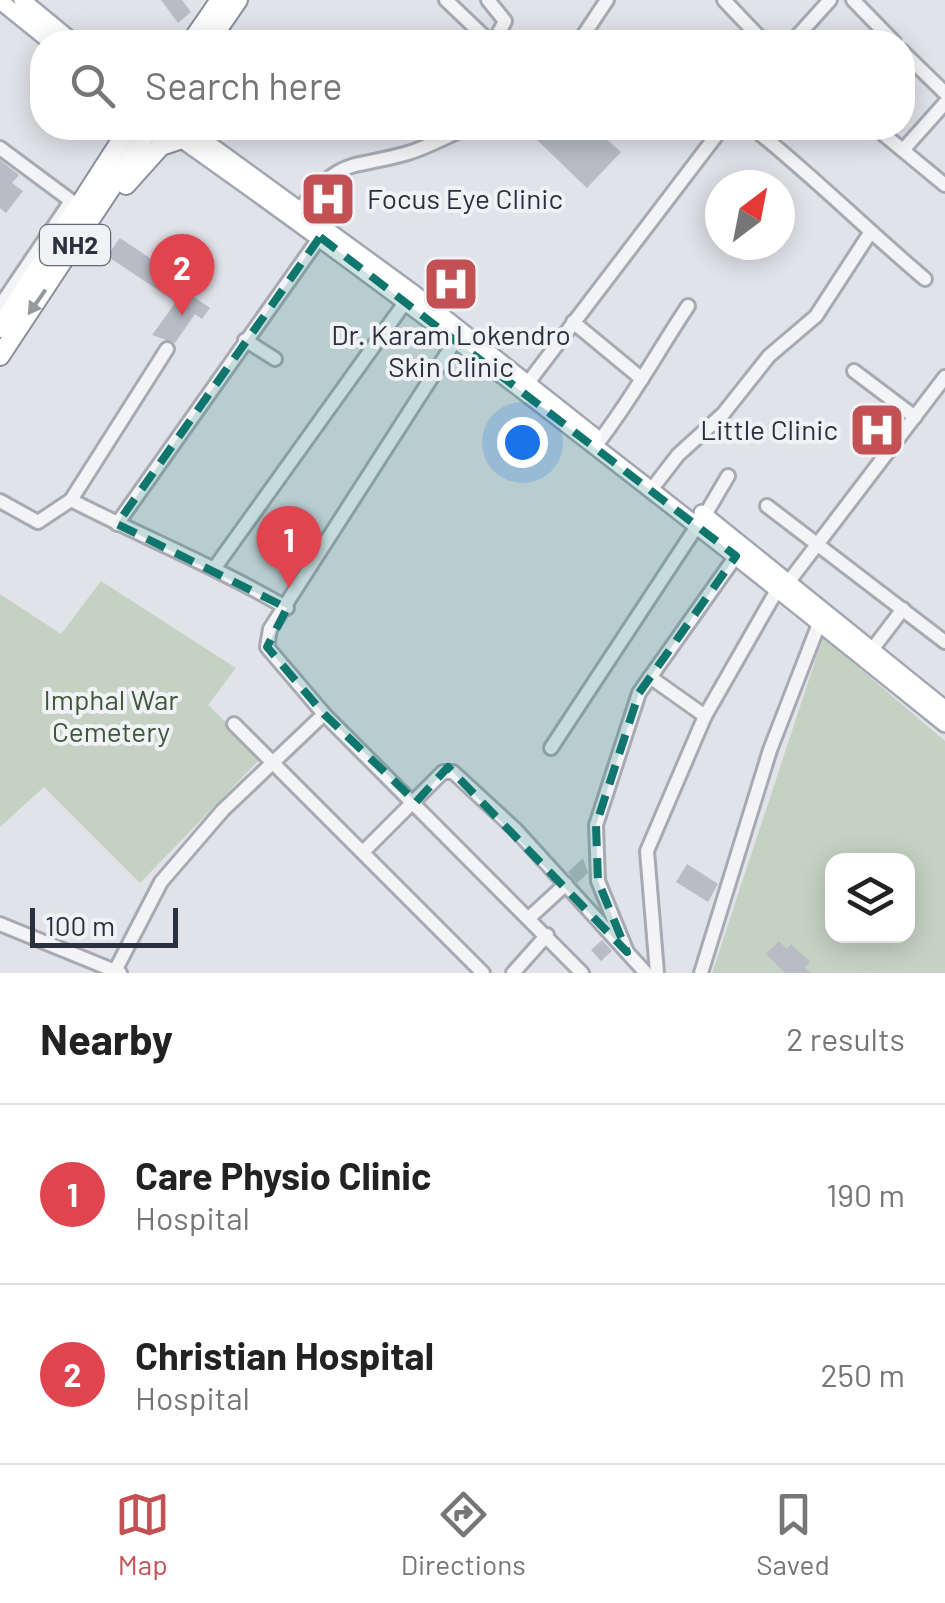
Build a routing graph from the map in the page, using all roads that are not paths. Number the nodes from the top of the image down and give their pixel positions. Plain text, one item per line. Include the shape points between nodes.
1 (0, 0) edge
2 (22, 0) edge
3 (220, 0) edge
4 (238, 0) edge
5 (446, 0) edge
6 (488, 0) edge
7 (724, 0) edge
8 (830, 0) edge
9 (852, 0) edge
10 (600, 3) edge
11 (36, 30) edge
12 (58, 30) edge
13 (199, 30) edge
14 (217, 30) edge
15 (479, 30) edge
16 (499, 30) edge
17 (585, 30) edge
18 (753, 30) edge
19 (803, 30) edge
20 (882, 30) edge
21 (915, 64) edge
22 (945, 93) edge
23 (945, 103) edge
24 (915, 137) edge
25 (110, 140) edge
26 (135, 140) edge
27 (141, 140) edge
28 (173, 140) edge
29 (192, 140) edge
30 (193, 140) edge
31 (436, 140) edge
32 (713, 140) edge
33 (768, 140) edge
34 (891, 140) edge
35 (912, 140) edge
36 (0, 148) edge
37 (903, 150) junction
38 (109, 160) junction
39 (945, 185) edge
40 (82, 208) junction
41 (300, 209) junction
42 (870, 233) junction
43 (320, 237) junction
44 (925, 280) dead end
45 (406, 301) junction
46 (0, 306) edge
47 (688, 306) dead end
48 (573, 322) junction
49 (0, 328) edge
50 (245, 340) junction
51 (455, 341) junction
52 (167, 349) dead end
53 (0, 356) edge
54 (275, 359) dead end
55 (499, 368) junction
56 (854, 371) dead end
57 (945, 377) edge
58 (642, 378) junction
59 (527, 384) junction
60 (916, 417) junction
61 (600, 440) junction
62 (728, 476) dead end
63 (654, 486) junction
64 (70, 500) junction
65 (0, 501) edge
66 (767, 506) dead end
67 (702, 519) junction
68 (117, 524) junction
69 (809, 550) junction
70 (736, 556) junction
71 (216, 566) junction
72 (782, 587) junction
73 (286, 608) junction
74 (903, 609) junction
75 (821, 619) junction
76 (943, 635) edge
77 (871, 651) junction
78 (650, 678) junction
79 (945, 709) edge
80 (324, 714) junction
81 (705, 716) junction
82 (234, 724) dead end
83 (945, 724) edge
84 (551, 748) dead end
85 (274, 761) junction
86 (416, 802) junction
87 (363, 852) junction
88 (566, 884) junction
89 (530, 917) junction
90 (0, 924) edge
91 (547, 935) junction
92 (627, 952) junction
93 (117, 972) edge
94 (484, 973) edge
95 (513, 973) edge
96 (582, 973) edge
97 (646, 973) edge
98 (658, 973) edge
99 (700, 973) edge

1 - 11 main road
2 - 12 main road
3 - 13 highway
4 - 14 highway
5 - 15 street
6 - 16 street via 505,21
7 - 18 street
8 - 19 street
9 - 20 street
10 - 17 street
21 - 22 street
23 - 24 street
25 - 38 highway
26 - 38 highway, NH2
27 - 40 highway, NH2
28 - 40 highway
29 - 43 main road
30 - 41 main road
31 - 41 street via 349,163 328,175
32 - 48 street
33 - 42 street
34 - 37 street
35 - 37 street
36 - 40 street
37 - 39 street
38 - 40 highway, NH2
40 - 46 street
40 - 49 highway, NH2
40 -> 53 highway, NH2
41 - 55 main road
42 - 44 street
42 - 63 street via 816,316 768,356
43 - 45 main road
43 - 50 street
45 - 51 main road
45 - 71 street
47 - 58 street
48 - 58 street
48 - 59 street
50 - 54 street
50 - 68 street
51 - 55 main road
51 - 73 street
52 - 64 street
55 - 59 main road
55 - 63 main road
56 - 60 street
57 - 60 street
58 - 61 street
59 - 61 main road
60 - 69 street
61 - 63 main road
62 - 67 street
63 - 67 main road
64 - 65 street via 38,522
64 - 68 street
66 - 69 street
67 - 70 main road
67 - 72 main road
67 - 84 street
68 - 71 street
69 - 72 street
69 - 74 street
70 - 72 main road
70 - 78 street
71 - 73 street
72 - 75 main road
72 - 81 street
73 - 80 street via 267,647
74 - 76 street
74 - 77 street
75 - 77 main road
75 - 83 main road
75 - 99 street via 770,750
77 - 79 main road
78 - 81 street
78 - 92 street via 631,713 593,836 602,896
80 - 85 street
80 - 86 street
81 - 98 street via 647,851
82 - 85 street
85 - 87 street
85 - 93 street via 161,882
86 - 87 street
86 - 88 street via 444,772 453,772
86 - 89 street
87 - 94 street
88 - 89 street
88 - 92 street
89 - 91 street
90 - 93 street
91 - 95 street
91 - 96 street
92 - 97 street

